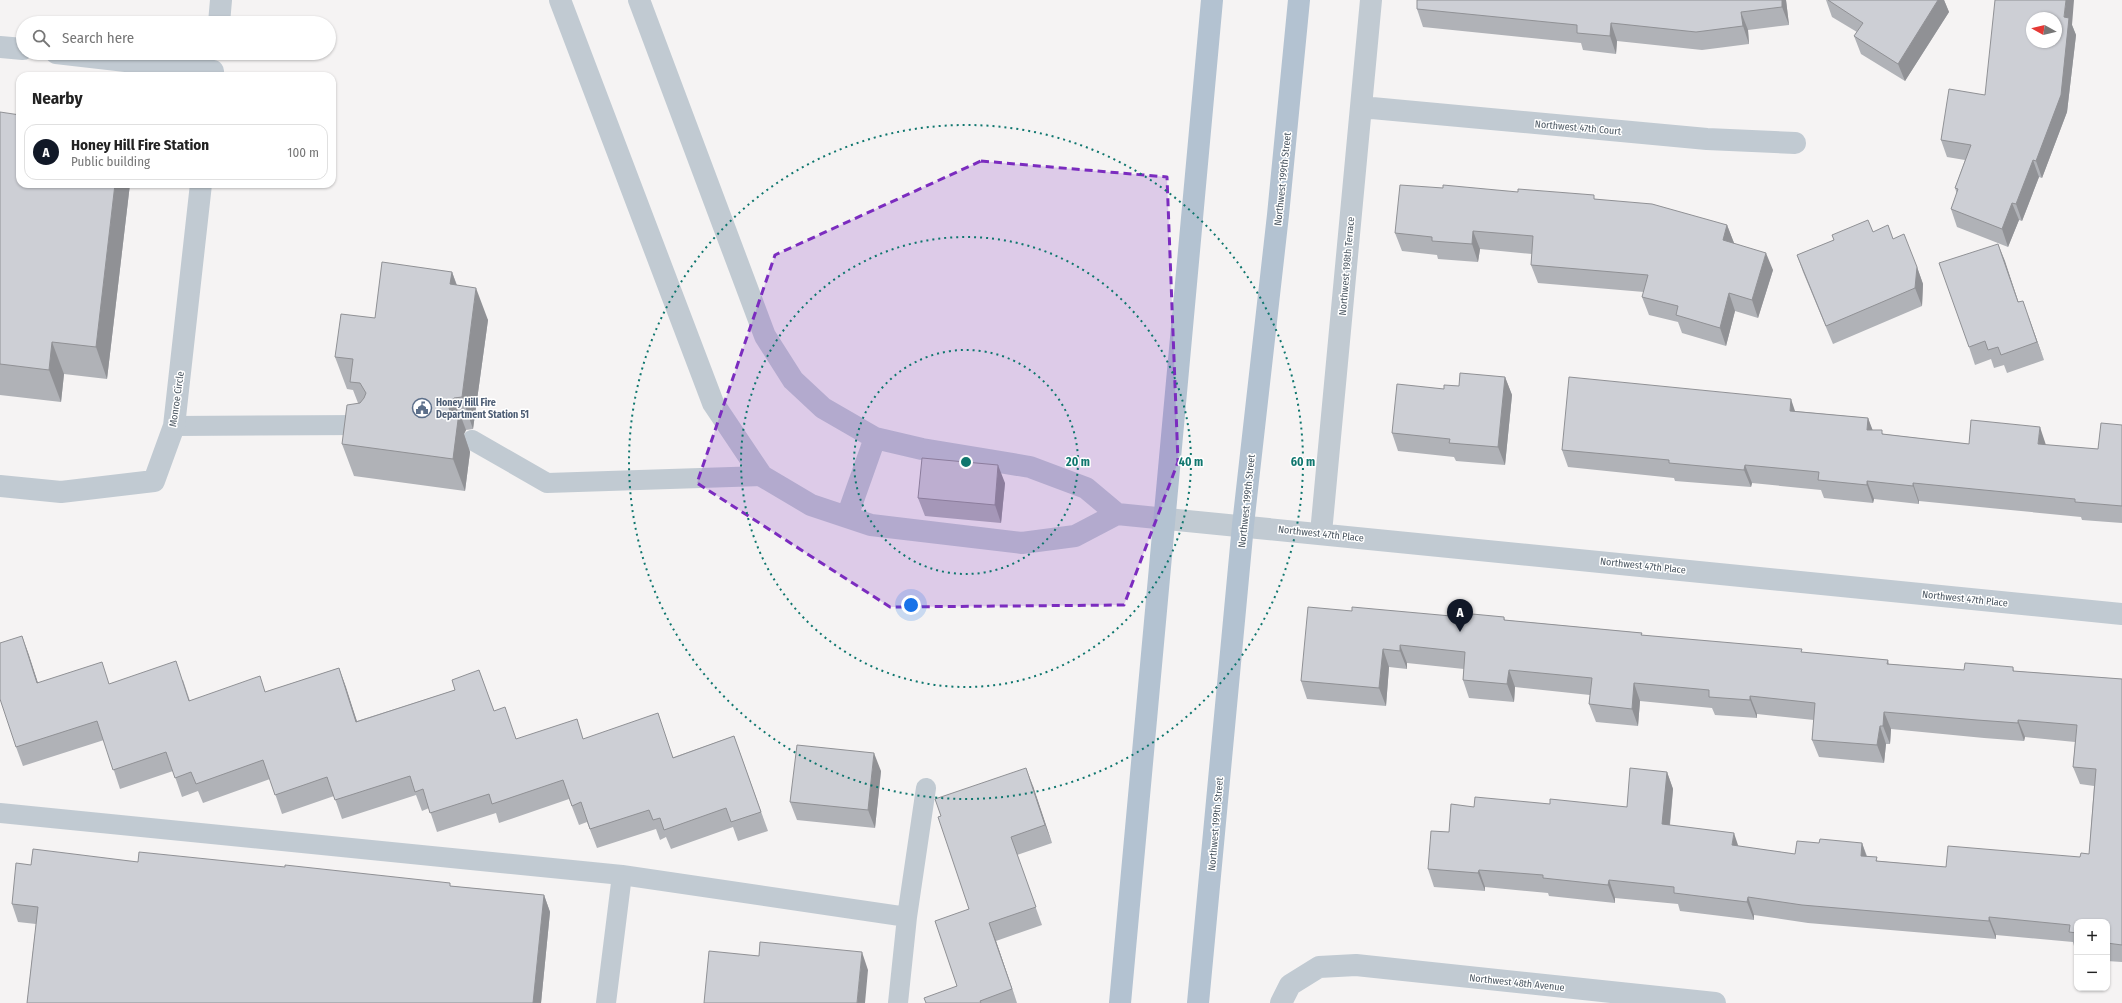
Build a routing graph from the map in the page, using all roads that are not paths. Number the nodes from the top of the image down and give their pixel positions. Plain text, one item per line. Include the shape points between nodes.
1 (221, 0) edge
2 (560, 0) edge
3 (639, 0) edge
4 (1212, 0) edge
5 (1299, 0) edge
6 (1371, 0) edge
7 (220, 16) edge
8 (0, 46) edge
9 (16, 48) edge
10 (135, 60) edge
11 (214, 67) edge
12 (1361, 107) junction
13 (1795, 143) dead end
14 (201, 188) edge
15 (366, 425) edge
16 (174, 426) junction
17 (875, 438) junction
18 (472, 440) dead end
19 (762, 476) junction
20 (0, 486) edge
21 (1117, 514) junction
22 (847, 517) junction
23 (1164, 518) junction
24 (1243, 525) junction
25 (1321, 533) junction
26 (2122, 614) edge
27 (926, 788) dead end
28 (0, 814) edge
29 (622, 875) junction
30 (907, 917) junction
31 (606, 1003) edge
32 (898, 1003) edge
33 (1120, 1003) edge
34 (1198, 1003) edge
35 (1281, 1003) edge
36 (1715, 1003) edge

1 - 7 street
2 - 19 street via 714,403
3 - 17 street via 765,336 793,380 824,408
4 - 23 main road
5 - 24 main road, Northwest 199th Street
6 - 12 street, Northwest 198th Terrace
8 - 9 street
10 - 11 street
12 - 13 street, Northwest 47th Court via 1707,139
12 - 25 street, Northwest 198th Terrace
14 - 16 street, Monroe Circle
15 - 16 lane
16 - 20 street, Monroe Circle via 154,481 61,492
17 - 21 street via 922,449 1030,467 1086,488
17 - 22 street
18 - 19 lane via 547,483
19 - 22 street via 811,506
21 - 22 street via 1075,536 1022,543 871,525
21 - 23 street, Northwest 47th Place
23 - 24 street, Northwest 47th Place
23 - 33 main road
24 - 25 street, Northwest 47th Place
24 - 34 main road, Northwest 199th Street
25 - 26 street, Northwest 47th Place
27 - 30 lane
28 - 29 lane
29 - 30 lane
29 - 31 lane
30 - 32 lane
35 - 36 street, Northwest 48th Avenue via 1290,985 1319,967 1356,965

